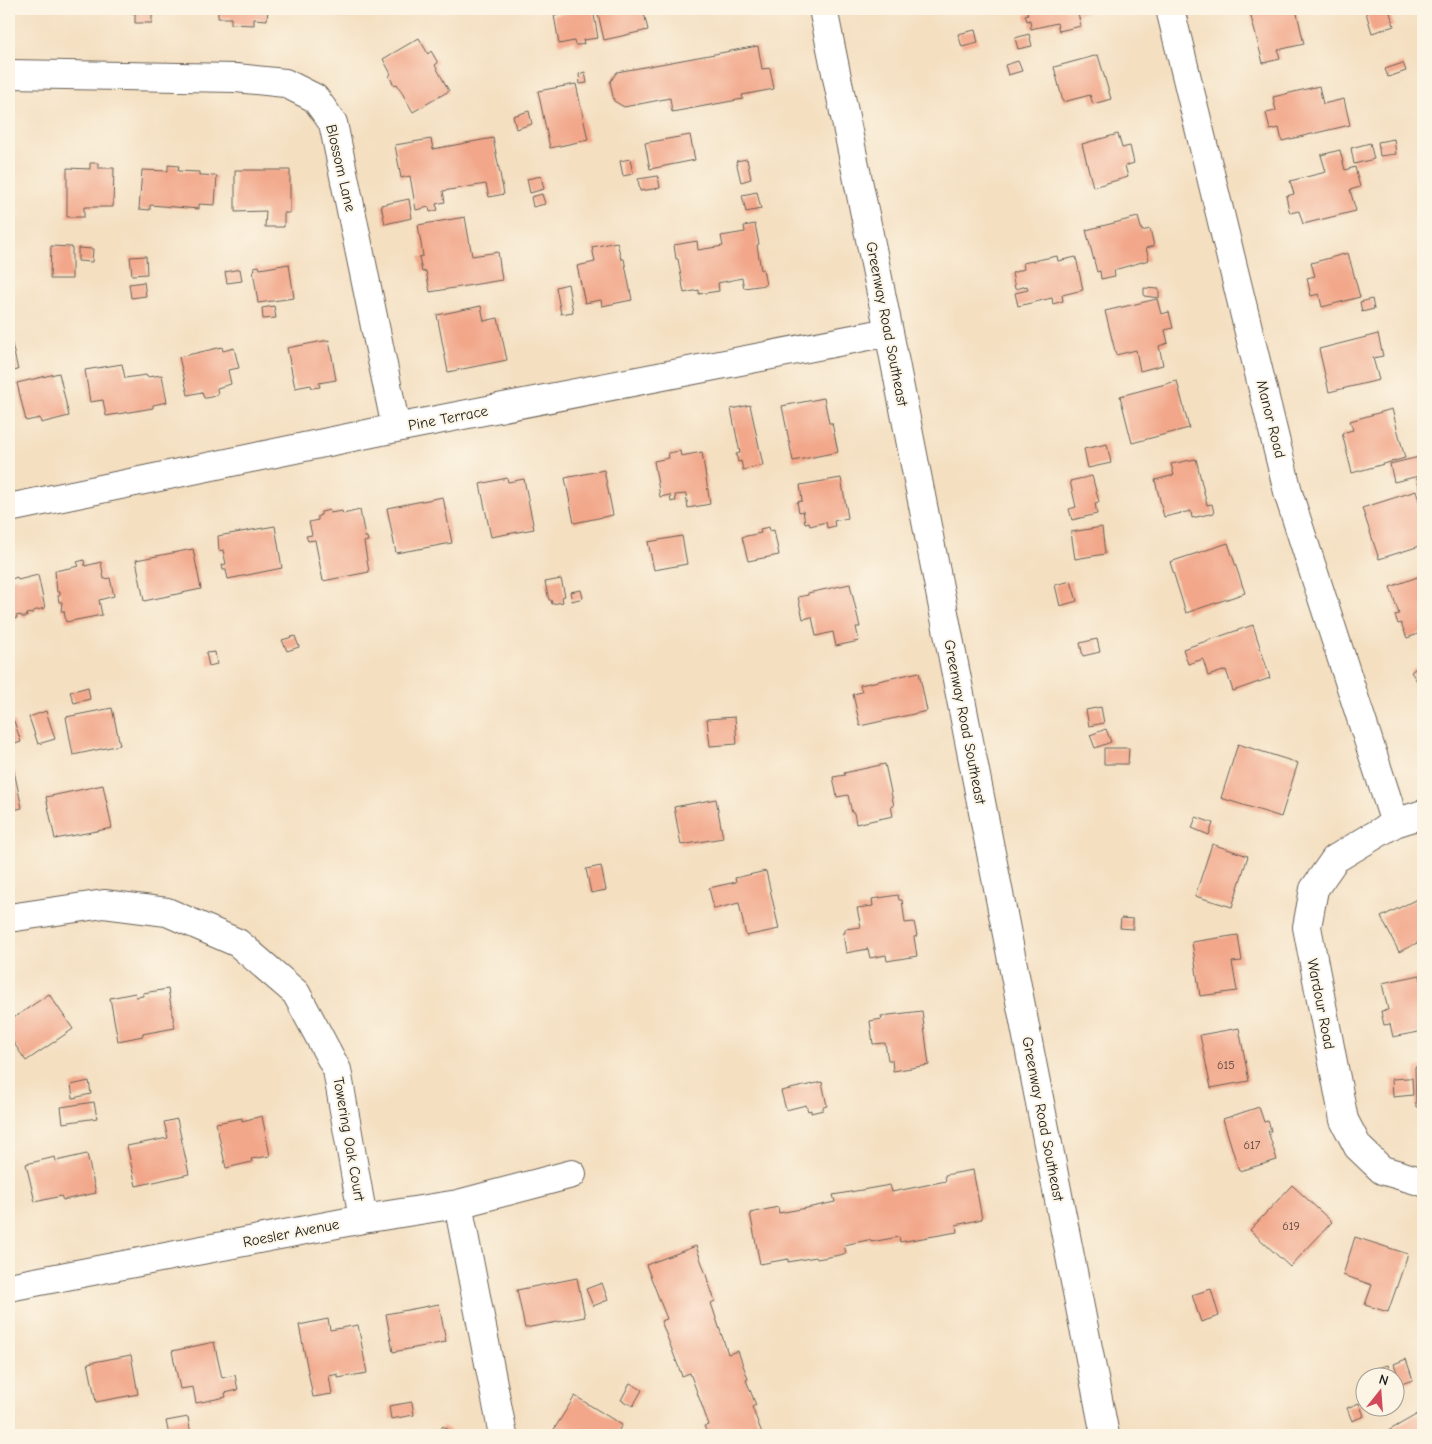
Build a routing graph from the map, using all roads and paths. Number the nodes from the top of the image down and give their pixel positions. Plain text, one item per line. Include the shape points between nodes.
1 (823, 9) edge
2 (1170, 9) edge
3 (9, 74) edge
4 (889, 332) junction
5 (396, 428) junction
6 (9, 508) edge
7 (1423, 814) edge
8 (1395, 823) junction
9 (9, 918) edge
10 (572, 1174) dead end
11 (1423, 1182) edge
12 (458, 1204) junction
13 (363, 1220) junction
14 (9, 1287) edge
15 (1101, 1434) edge
16 (502, 1435) edge

1 - 4 street, Greenway Road Southeast
2 - 8 street, Manor Road via 1289,496
3 - 5 street, Blossom Lane via 236,78 285,83 315,98 333,123
4 - 5 street, Pine Terrace
4 - 15 street, Greenway Road Southeast
5 - 6 street, Pine Terrace
7 - 8 street, Wardour Road
8 - 11 street, Wardour Road via 1335,860 1314,889 1306,927 1344,1120 1358,1147 1382,1170
9 - 13 street, Towering Oak Court via 104,904 167,912 238,943 296,993 337,1070
10 - 12 street, Roesler Avenue
12 - 13 street, Roesler Avenue
12 - 16 street
13 - 14 street, Roesler Avenue

